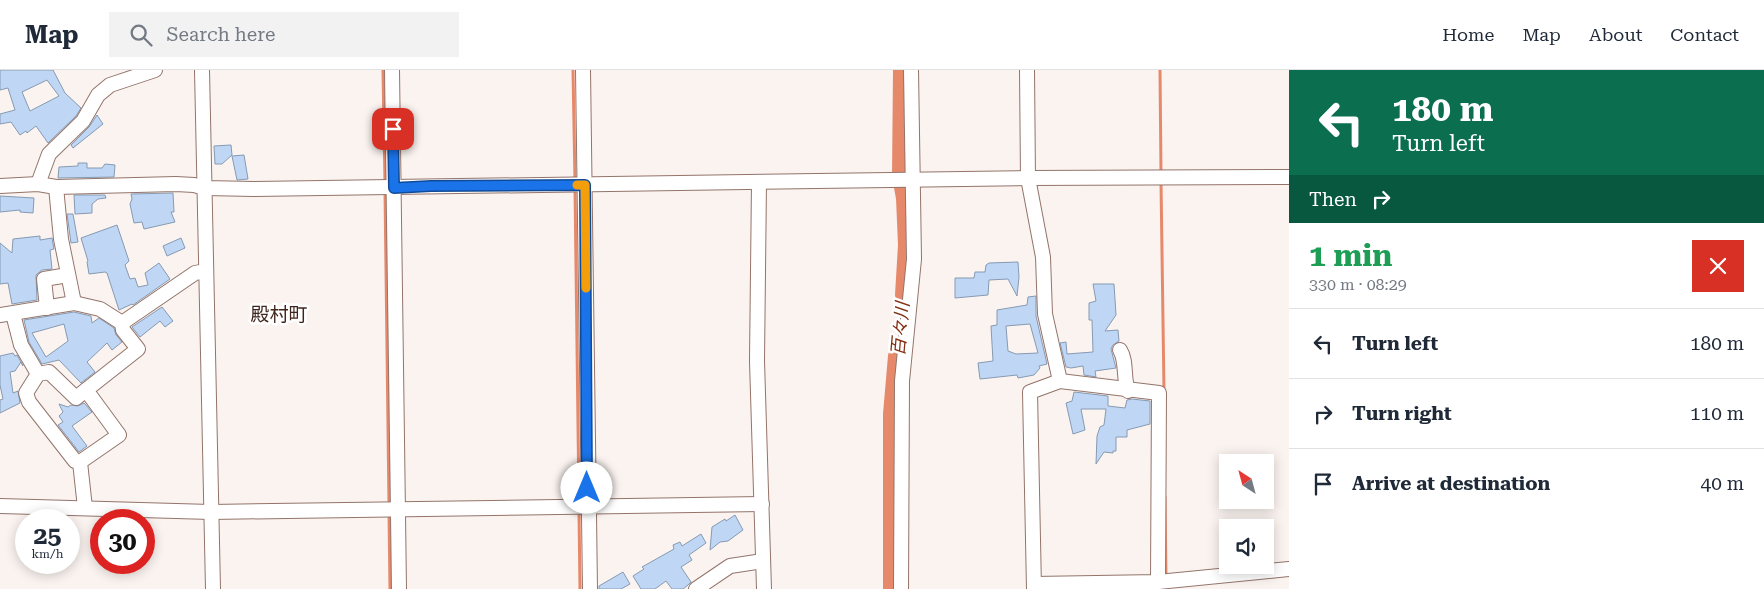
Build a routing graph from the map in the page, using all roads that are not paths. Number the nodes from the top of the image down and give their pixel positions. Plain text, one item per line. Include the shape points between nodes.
1 (155, 70) edge
2 (202, 70) edge
3 (392, 70) edge
4 (583, 70) edge
5 (911, 70) edge
6 (1027, 70) edge
7 (1289, 177) edge
8 (1028, 178) junction
9 (906, 181) junction
10 (758, 182) junction
11 (38, 184) junction
12 (578, 185) junction
13 (0, 186) edge
14 (56, 187) junction
15 (205, 188) junction
16 (388, 188) junction
17 (206, 271) junction
18 (68, 275) junction
19 (74, 302) junction
20 (47, 308) junction
21 (6, 314) edge
22 (122, 322) junction
23 (1120, 350) dead end
24 (38, 374) junction
25 (1060, 382) junction
26 (86, 390) junction
27 (1128, 391) junction
28 (80, 462) junction
29 (762, 504) junction
30 (0, 506) edge
31 (582, 507) junction
32 (85, 508) junction
33 (393, 510) junction
34 (211, 512) junction
35 (763, 561) junction
36 (1289, 569) edge
37 (1158, 582) junction
38 (1034, 586) edge
39 (698, 588) edge
40 (213, 589) edge
41 (399, 589) edge
42 (590, 589) edge
43 (764, 589) edge
44 (901, 589) edge

1 - 11 street via 110,85 98,95 83,121 49,154
2 - 15 street
3 - 16 street
4 - 12 street
5 - 9 street
6 - 8 street
7 - 8 street
8 - 9 street
8 - 25 street via 1043,257 1045,314
9 - 10 street
9 - 44 street via 914,259 902,381
10 - 12 street
10 - 29 street via 757,361
11 - 13 street
11 - 14 street
12 - 16 street
12 - 31 street
14 - 15 street via 194,184
14 - 18 street
15 - 16 street
15 - 17 street
16 - 33 street
17 - 22 street via 195,273
17 - 34 street
18 - 19 street
18 - 20 street via 44,279
19 - 20 street
19 - 22 street via 100,309
20 - 21 street
21 - 24 street
22 - 26 street via 123,330 138,350
23 - 27 street
24 - 26 street via 49,372 76,398
24 - 28 street via 26,393 29,402
25 - 27 street
25 - 38 street via 1030,392
26 - 28 street via 119,434
27 - 37 street via 1159,393
28 - 32 street
29 - 31 street
29 - 35 street
30 - 32 street
31 - 33 street
31 - 42 street
32 - 34 street
33 - 34 street
33 - 41 street
34 - 40 street
35 - 39 street via 730,566
35 - 43 street
36 - 37 street
37 - 38 street

